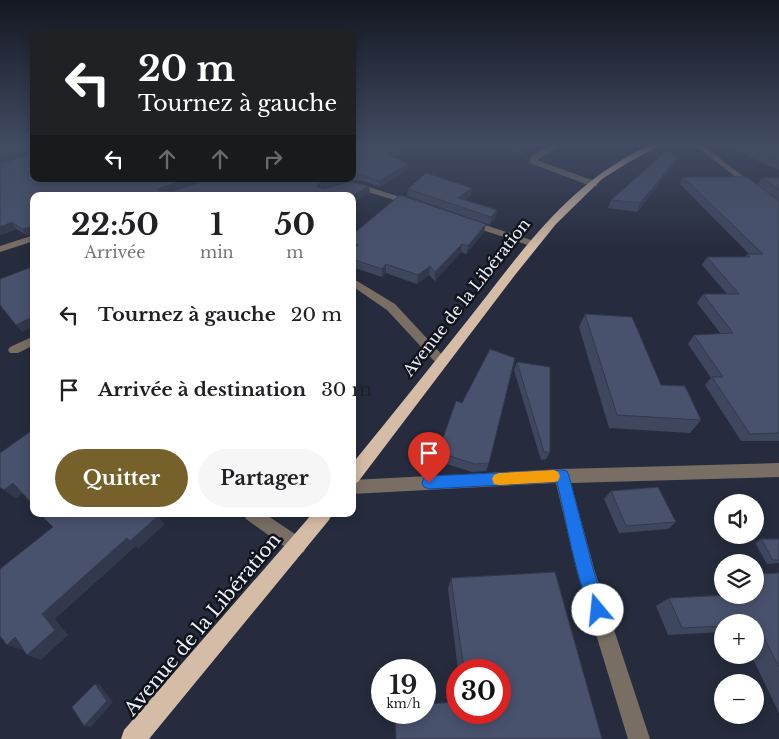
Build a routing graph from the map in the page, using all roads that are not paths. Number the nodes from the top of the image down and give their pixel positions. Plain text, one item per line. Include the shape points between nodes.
1 (585, 180) edge
2 (598, 180) edge
3 (743, 180) edge
4 (348, 184) edge
5 (594, 184) junction
6 (424, 207) edge
7 (779, 208) edge
8 (460, 219) edge
9 (30, 239) edge
10 (534, 244) junction
11 (0, 249) edge
12 (356, 284) edge
13 (30, 342) edge
14 (14, 350) dead end
15 (442, 362) junction
16 (779, 470) edge
17 (356, 472) edge
18 (562, 476) junction
19 (356, 487) edge
20 (256, 517) edge
21 (322, 517) edge
22 (298, 546) junction
23 (133, 739) edge
24 (639, 739) edge

1 - 5 street
2 - 5 highway, Avenue de la Libération
3 - 7 street
4 - 6 street via 360,185
5 - 10 highway, Avenue de la Libération via 564,207
8 - 10 street
9 - 11 street
10 - 15 highway, Avenue de la Libération
12 - 15 street via 391,307
13 - 14 street
15 - 17 highway, Avenue de la Libération
16 - 18 street
18 - 19 street
18 - 24 street via 586,572
20 - 22 street
21 - 22 highway, Avenue de la Libération
22 - 23 highway, Avenue de la Libération

